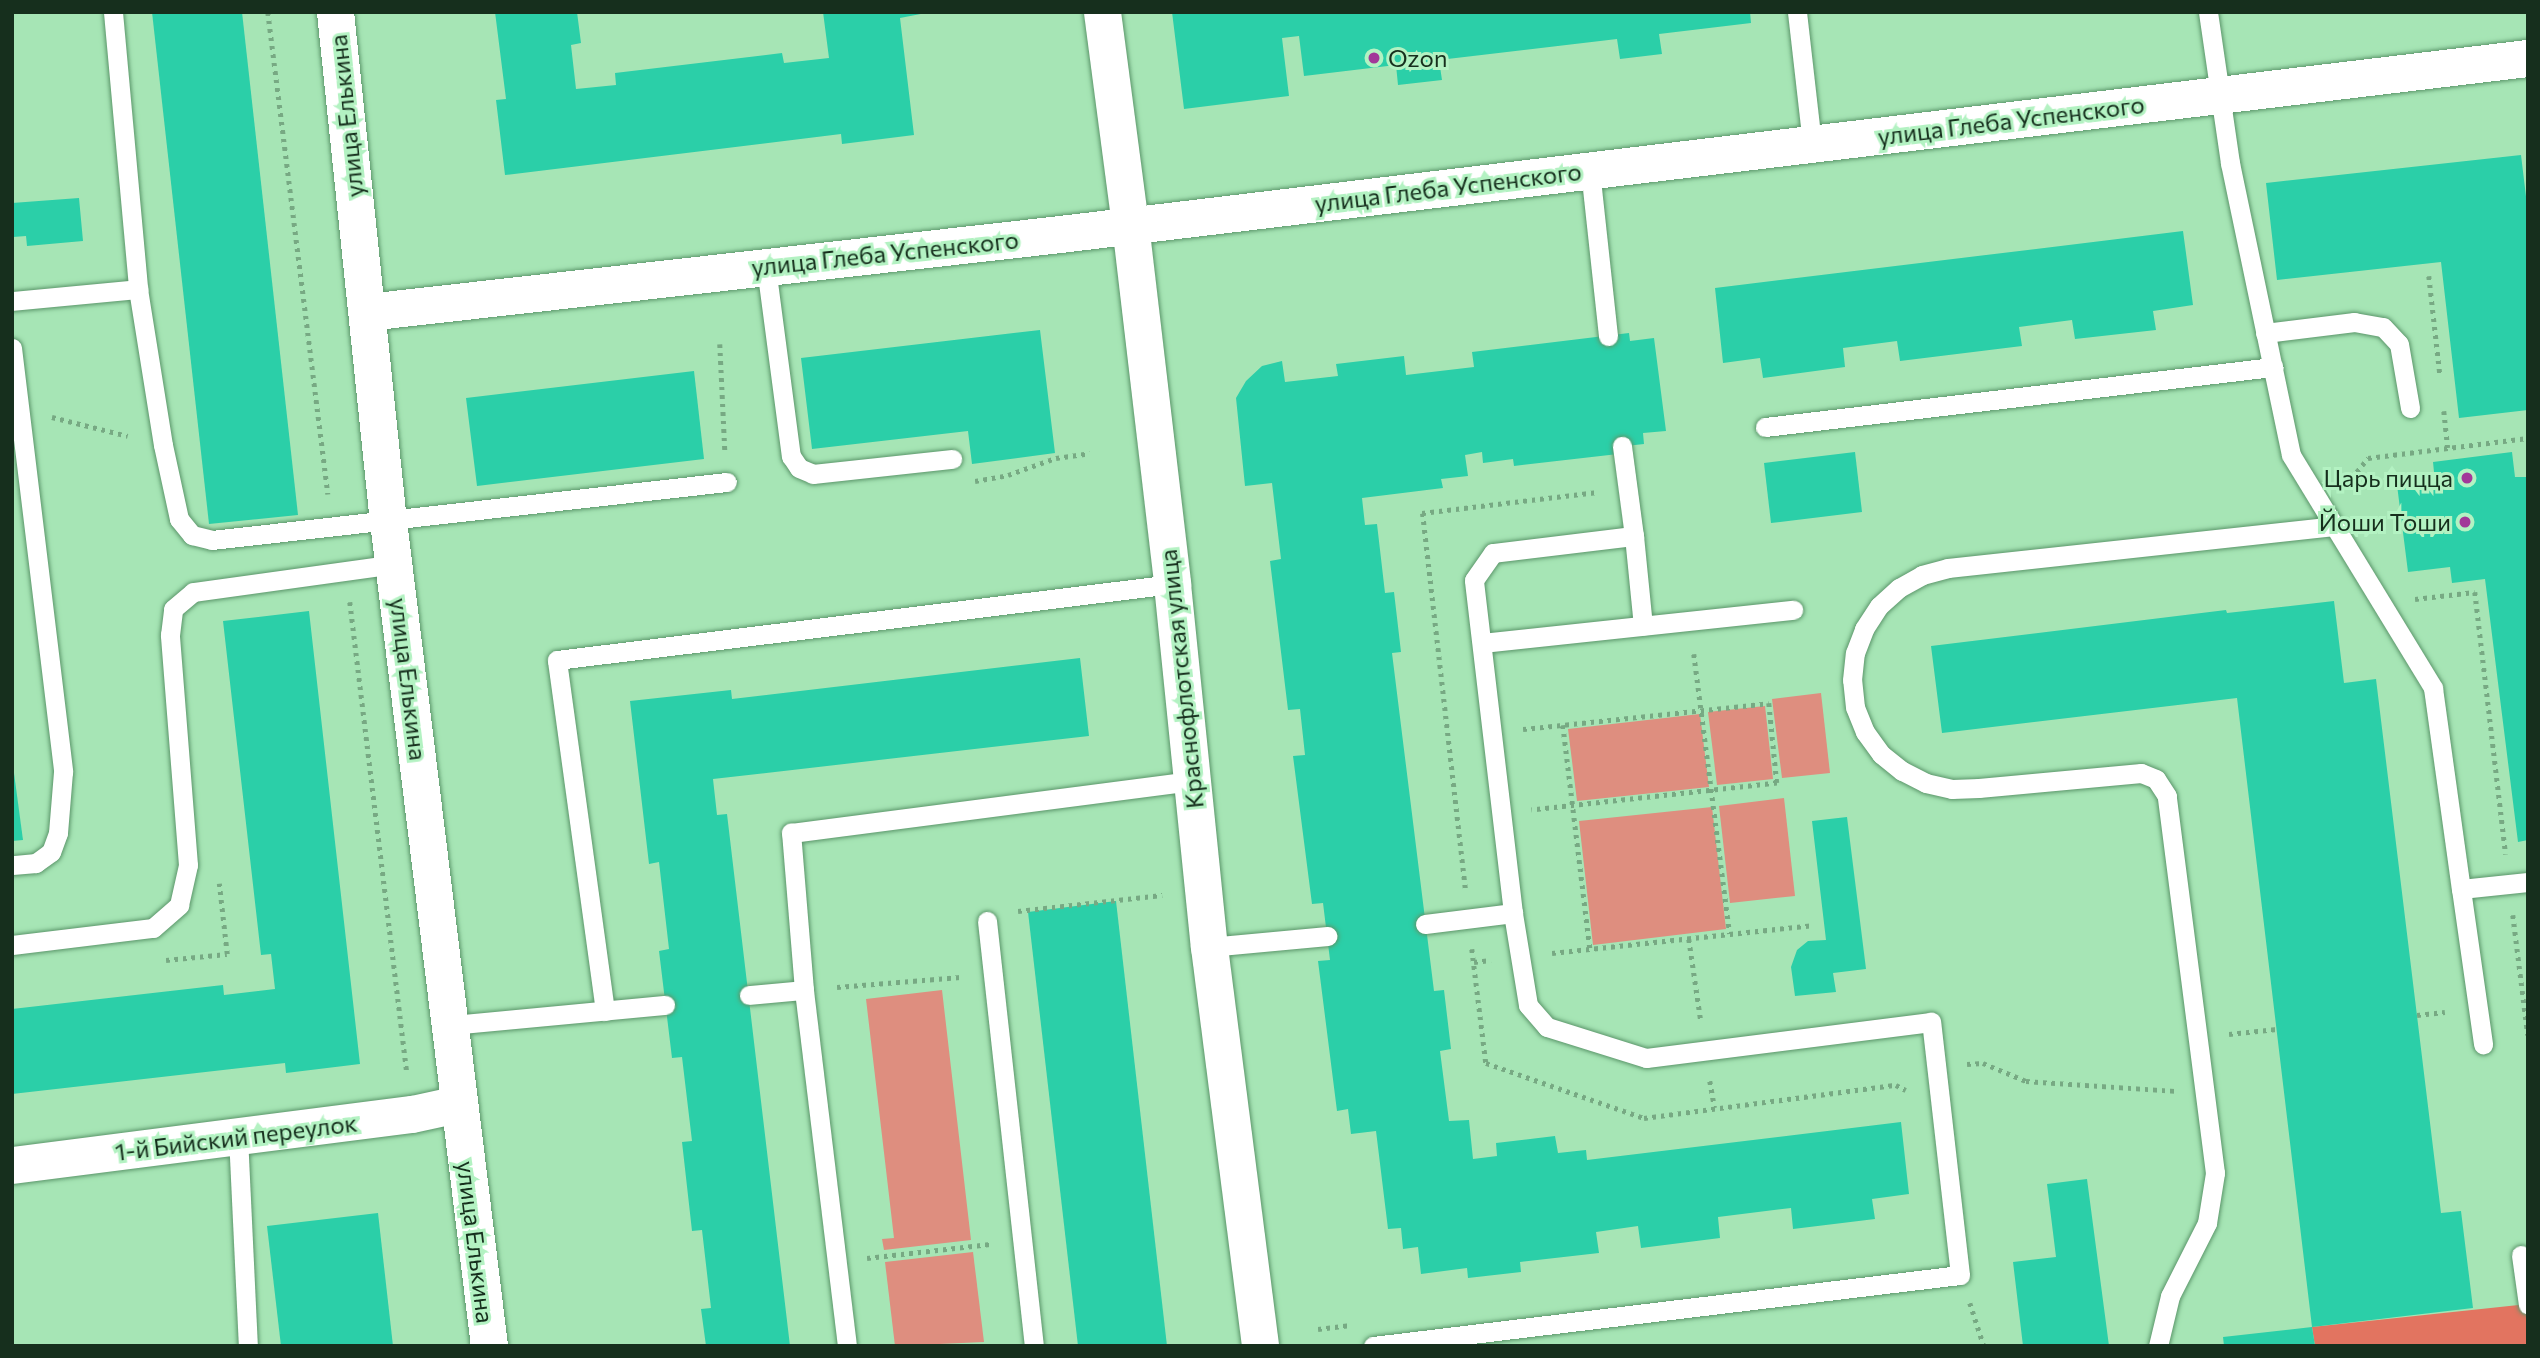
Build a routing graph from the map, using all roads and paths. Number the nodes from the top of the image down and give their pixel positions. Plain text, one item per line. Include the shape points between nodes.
1 (113, 12) edge
2 (268, 12) edge
3 (335, 12) edge
4 (1102, 12) edge
5 (1797, 12) edge
6 (2208, 12) edge
7 (2528, 58) edge
8 (2220, 95) junction
9 (1812, 144) junction
10 (1590, 170) junction
11 (1130, 225) junction
12 (766, 267) junction
13 (2429, 276) dead end
14 (138, 289) junction
15 (12, 301) edge
16 (367, 312) junction
17 (2265, 333) junction
18 (1608, 336) dead end
19 (720, 344) dead end
20 (12, 348) edge
21 (2273, 368) junction
22 (2441, 382) dead end
23 (18, 408) junction
24 (2410, 408) dead end
25 (2444, 409) dead end
26 (1765, 428) dead end
27 (2528, 438) edge
28 (163, 445) junction
29 (1622, 446) dead end
30 (2448, 448) junction
31 (1090, 453) dead end
32 (947, 459) joint
33 (727, 482) joint
34 (2329, 518) junction
35 (388, 521) junction
36 (332, 525) junction
37 (1634, 536) junction
38 (394, 564) junction
39 (346, 570) junction
40 (1172, 584) junction
41 (2381, 603) junction
42 (1793, 610) dead end
43 (1677, 622) junction
44 (1643, 625) junction
45 (1482, 643) junction
46 (1703, 709) junction
47 (1563, 725) junction
48 (1492, 733) junction
49 (1448, 738) dead end
50 (1191, 781) junction
51 (1713, 790) junction
52 (1573, 806) junction
53 (1502, 813) junction
54 (1457, 818) dead end
55 (12, 865) edge
56 (2519, 883) edge
57 (2461, 888) junction
58 (1168, 894) dead end
59 (1513, 913) junction
60 (987, 920) joint
61 (1425, 924) dead end
62 (1813, 925) dead end
63 (1730, 934) junction
64 (1327, 936) dead end
65 (12, 945) edge
66 (1209, 947) junction
67 (1590, 949) junction
68 (1520, 957) junction
69 (1474, 962) dead end
70 (993, 974) junction
71 (804, 990) junction
72 (749, 995) dead end
73 (666, 1005) dead end
74 (605, 1011) junction
75 (452, 1025) junction
76 (2277, 1029) dead end
77 (2223, 1034) dead end
78 (2528, 1035) edge
79 (2483, 1044) dead end
80 (1937, 1068) junction
81 (2205, 1087) junction
82 (1905, 1089) dead end
83 (458, 1104) junction
84 (412, 1114) junction
85 (238, 1136) junction
86 (12, 1165) edge
87 (1023, 1241) junction
88 (2521, 1255) dead end
89 (837, 1261) junction
90 (1960, 1275) junction
91 (2528, 1305) edge
92 (248, 1346) edge
93 (489, 1346) edge
94 (847, 1346) edge
95 (1034, 1346) edge
96 (1261, 1346) edge
97 (1373, 1346) edge
98 (1984, 1346) edge
99 (2158, 1346) edge

1 - 14 lane
2 - 36 path
3 - 16 street, улица Елькина
4 - 11 street, Краснофлотская улица
5 - 9 lane
6 - 8 lane
7 - 8 street, улица Глеба Успенского
8 - 9 street, улица Глеба Успенского
8 - 17 lane
9 - 10 street, улица Глеба Успенского
10 - 11 street, улица Глеба Успенского
10 - 18 lane
11 - 12 street, улица Глеба Успенского
11 - 40 street, Краснофлотская улица
12 - 16 street, улица Глеба Успенского
12 - 32 lane via 791,456 799,468 813,474
13 - 22 path
14 - 15 lane
14 - 28 lane
16 - 35 street, улица Елькина
17 - 21 lane
17 - 24 lane via 2354,323 2383,327 2399,344
19 - 33 path
20 - 23 lane
21 - 26 lane
21 - 34 lane via 2291,455
23 - 28 path
23 - 55 lane via 63,772 58,832 51,852 36,863
25 - 30 path
27 - 30 path
28 - 36 lane via 178,519 192,535 212,540
29 - 37 lane
30 - 34 path via 2368,458
31 - 32 path via 968,482 951,474
33 - 35 lane
34 - 41 lane
34 - 81 lane via 1948,568 1910,582 1879,606 1855,653 1852,680 1866,732 1881,754 1926,783 1979,789 2141,773 2156,779 2167,796
35 - 36 lane
35 - 38 street, улица Елькина
37 - 44 lane
37 - 45 lane via 1493,552 1474,580
38 - 39 lane
38 - 75 street, улица Елькина
39 - 65 lane via 193,592 173,609 170,635 188,865 179,905 153,928
39 - 84 path
40 - 50 street, Краснофлотская улица
40 - 74 lane via 557,660
41 - 56 path via 2475,592
41 - 57 lane via 2433,688
42 - 43 lane
43 - 44 lane
43 - 46 path via 1697,659
44 - 45 lane
45 - 48 lane
46 - 47 path
46 - 51 path
46 - 51 path via 1769,703 1777,783
47 - 48 path
47 - 52 path
48 - 49 path
48 - 53 lane
50 - 66 street, Краснофлотская улица
50 - 71 lane via 791,833
51 - 52 path
51 - 63 path
52 - 53 path
52 - 67 path
53 - 54 path
53 - 59 lane
56 - 57 lane
56 - 78 path
57 - 79 lane
58 - 60 path via 1024,909
59 - 61 lane
59 - 68 lane
60 - 70 lane
62 - 63 path
63 - 67 path
64 - 66 lane
66 - 96 street, Краснофлотская улица
67 - 68 path
68 - 69 path
68 - 80 lane via 1528,1004 1547,1027 1646,1058 1931,1022
70 - 71 path
70 - 87 lane
71 - 72 lane
71 - 89 lane
73 - 74 lane
74 - 75 lane
75 - 83 street, улица Елькина
76 - 77 path
80 - 81 path via 1983,1063 2026,1081 2116,1089 2171,1092
80 - 82 path
80 - 90 lane
81 - 99 lane via 2215,1173 2207,1223 2170,1296
83 - 84 street, 1-й Бийский переулок
83 - 93 street, улица Елькина
84 - 85 street, 1-й Бийский переулок
85 - 86 street, 1-й Бийский переулок
85 - 92 lane
87 - 89 path
87 - 95 lane
88 - 91 lane
89 - 94 lane
90 - 97 lane
90 - 98 path

